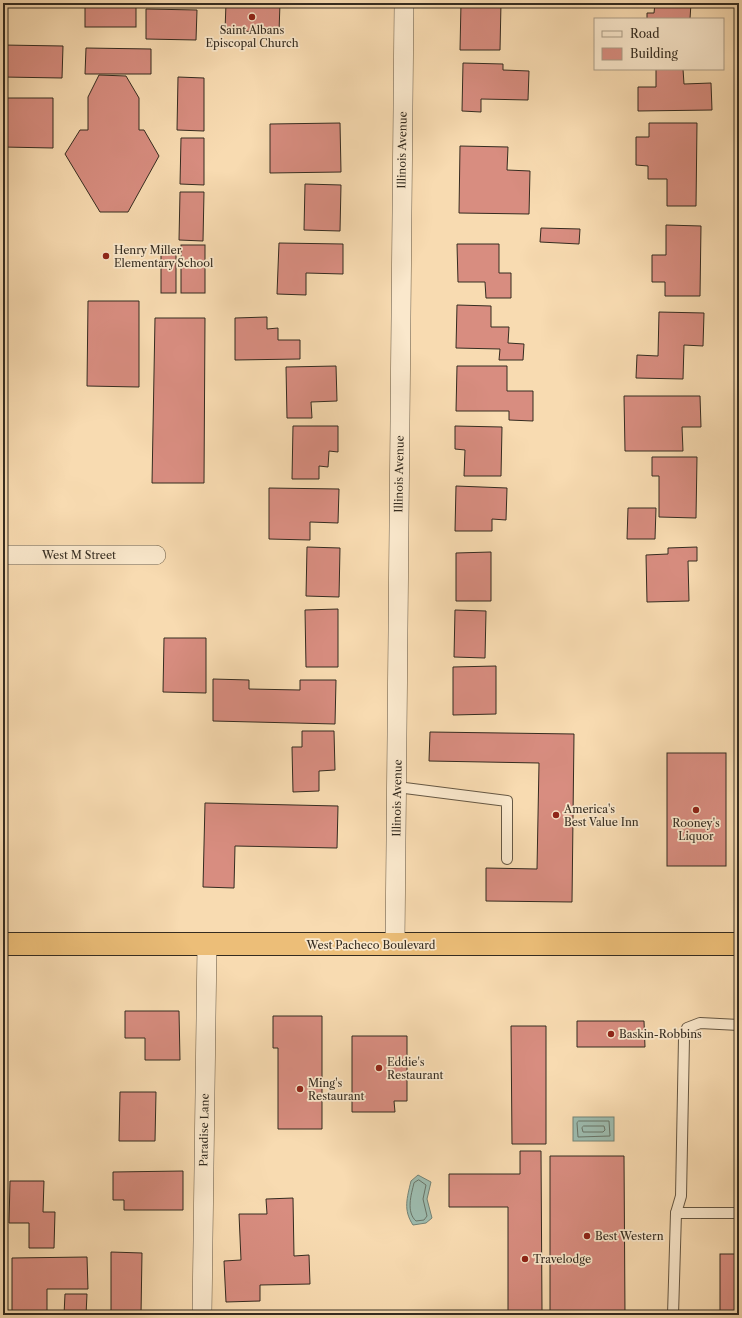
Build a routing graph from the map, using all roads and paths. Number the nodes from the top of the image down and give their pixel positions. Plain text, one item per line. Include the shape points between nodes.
1 (404, 3) edge
2 (3, 555) edge
3 (156, 555) dead end
4 (397, 787) junction
5 (507, 859) dead end
6 (3, 944) edge
7 (206, 944) junction
8 (739, 944) edge
9 (395, 945) junction
10 (739, 1024) edge
11 (676, 1213) junction
12 (739, 1213) edge
13 (202, 1315) edge
14 (672, 1315) edge

1 - 4 street, Illinois Avenue
2 - 3 street, West M Street
4 - 5 lane via 507,801
4 - 9 street, Illinois Avenue
6 - 7 highway, West Pacheco Boulevard
7 - 9 highway, West Pacheco Boulevard
7 - 13 street, Paradise Lane
8 - 9 highway, West Pacheco Boulevard
10 - 11 lane via 700,1023 687,1028 684,1038 681,1196
11 - 12 lane
11 - 14 lane

